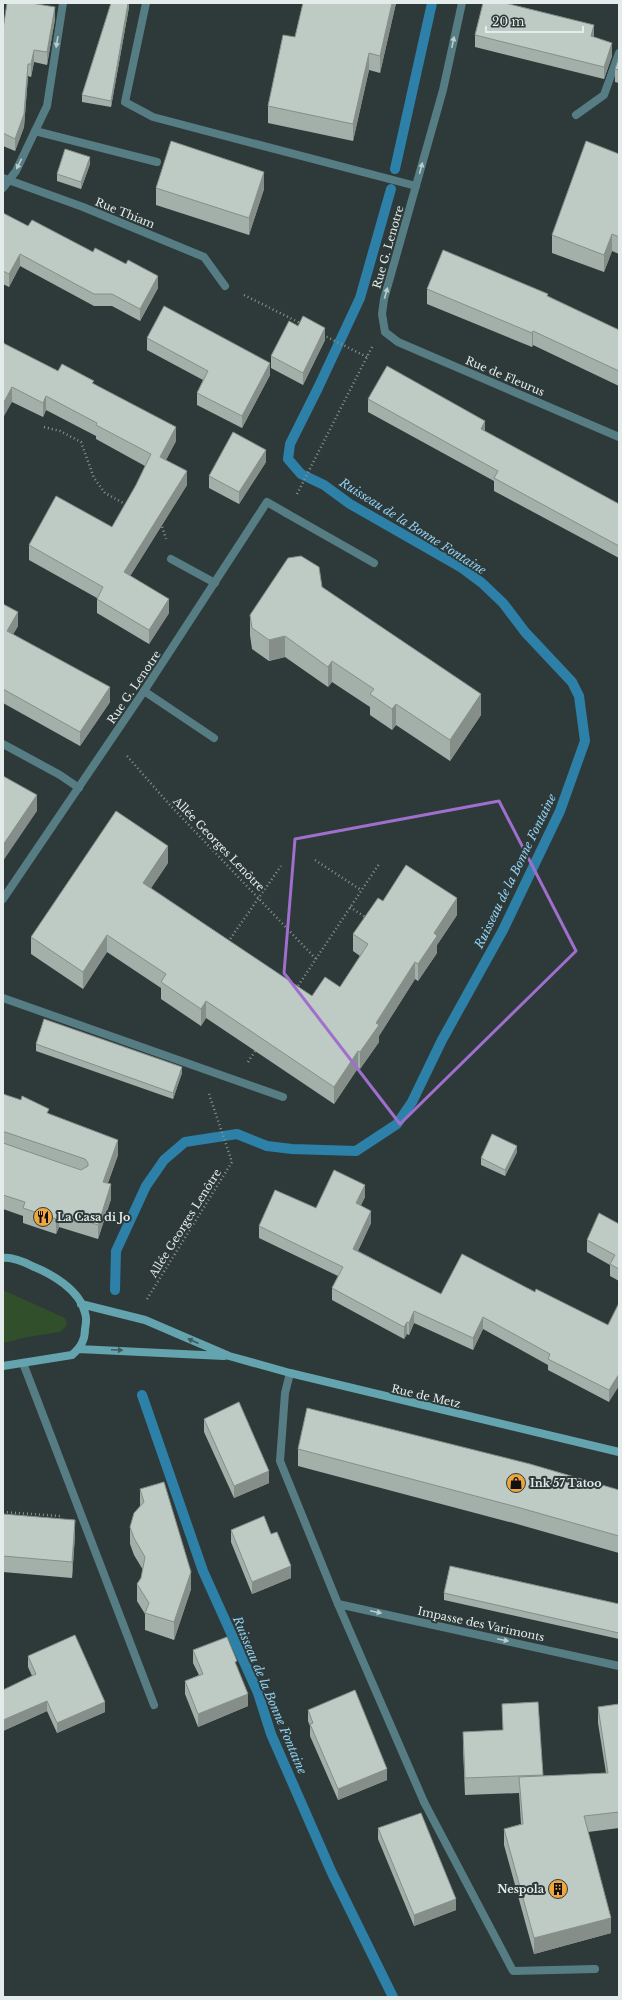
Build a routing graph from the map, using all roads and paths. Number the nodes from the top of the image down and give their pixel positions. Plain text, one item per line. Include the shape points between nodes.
1 (63, 3) edge
2 (146, 3) edge
3 (462, 3) edge
4 (619, 53) edge
5 (576, 116) dead end
6 (35, 131) junction
7 (157, 162) dead end
8 (6, 179) edge
9 (416, 186) junction
10 (3, 188) edge
11 (226, 286) joint
12 (304, 325) edge
13 (385, 332) junction
14 (321, 334) edge
15 (367, 357) junction
16 (44, 427) dead end
17 (619, 437) edge
18 (305, 482) dead end
19 (130, 507) edge
20 (156, 521) edge
21 (171, 559) joint
22 (374, 563) dead end
23 (215, 583) junction
24 (144, 691) junction
25 (214, 738) dead end
26 (112, 739) junction
27 (3, 744) edge
28 (79, 788) junction
29 (315, 860) dead end
30 (379, 864) dead end
31 (281, 866) dead end
32 (361, 890) junction
33 (258, 898) junction
34 (3, 899) edge
35 (350, 907) junction
36 (373, 922) edge
37 (225, 946) edge
38 (316, 959) junction
39 (296, 990) edge
40 (3, 998) edge
41 (258, 1046) edge
42 (246, 1065) dead end
43 (212, 1073) junction
44 (283, 1097) dead end
45 (3, 1258) edge
46 (81, 1304) junction
47 (145, 1320) junction
48 (78, 1349) junction
49 (229, 1356) junction
50 (23, 1362) junction
51 (3, 1366) edge
52 (290, 1373) junction
53 (619, 1452) edge
54 (79, 1510) junction
55 (3, 1512) edge
56 (338, 1604) junction
57 (619, 1666) edge
58 (154, 1705) dead end
59 (595, 1969) dead end

1 -> 6 street via 47,106
2 - 9 street via 125,102 153,118
9 -> 3 street, Rue G. Lenotre via 443,90
4 - 5 street via 604,95
6 - 7 street
6 -> 8 street via 16,171
8 - 10 street
8 - 11 street, Rue Thiam via 204,257
13 -> 9 street, Rue G. Lenotre via 382,314 384,299
11 - 12 path
13 - 15 path
13 - 17 street, Rue de Fleurus via 398,342
14 - 15 path
15 - 18 path
16 - 19 path via 60,431 81,442 94,478 105,493
20 - 21 path via 162,524
21 - 23 street
22 - 23 street, Rue G. Lenotre via 267,502
23 - 24 street, Rue G. Lenotre
24 - 25 street
24 - 26 street, Rue G. Lenotre
26 - 28 street, Rue G. Lenotre
26 - 33 path, Allée Georges Lenôtre
27 - 28 street
28 - 34 street, Rue G. Lenotre
29 - 32 path
30 - 32 path
31 - 33 path
32 - 35 path
33 - 37 path
33 - 38 path, Allée Georges Lenôtre
35 - 36 path
35 - 38 path
38 - 39 path
40 - 43 street
41 - 42 path
43 - 44 street
43 - 47 path, Allée Georges Lenôtre via 206,1086 232,1162 147,1298
45 - 46 street via 25,1263 53,1276 69,1289
46 - 47 street, Rue de Metz
46 - 48 street via 86,1314 86,1326 85,1338
49 -> 47 street, Rue de Metz
48 -> 49 street, Rue de Metz
48 - 50 street via 72,1355
49 - 52 street, Rue de Metz
50 - 51 street
50 - 54 street
52 - 53 street, Rue de Metz
52 - 56 street via 285,1393 280,1461
54 - 55 path via 59,1517
54 - 58 street
56 -> 57 street, Impasse des Varimonts
56 - 59 street via 424,1802 513,1972

